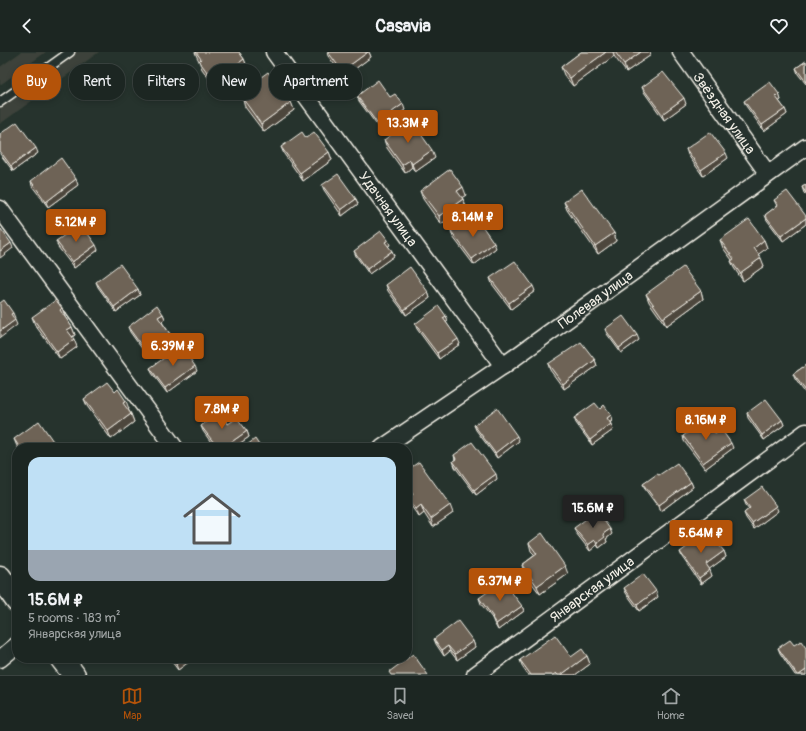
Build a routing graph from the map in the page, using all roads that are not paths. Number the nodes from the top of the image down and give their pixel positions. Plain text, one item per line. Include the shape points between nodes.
1 (70, 52) edge
2 (274, 52) edge
3 (681, 52) edge
4 (0, 102) edge
5 (806, 147) edge
6 (768, 174) junction
7 (0, 209) edge
8 (503, 366) junction
9 (806, 432) edge
10 (172, 443) edge
11 (389, 443) edge
12 (0, 577) edge
13 (12, 594) edge
14 (12, 649) edge
15 (0, 659) edge
16 (475, 675) edge

1 - 4 lane
2 - 8 street, Удачная улица
3 - 6 street, Звёздная улица
5 - 6 street, Полевая улица
6 - 8 street, Полевая улица
7 - 10 street
8 - 11 street, Полевая улица
9 - 16 street, Январская улица
12 - 13 main road
14 - 15 street

